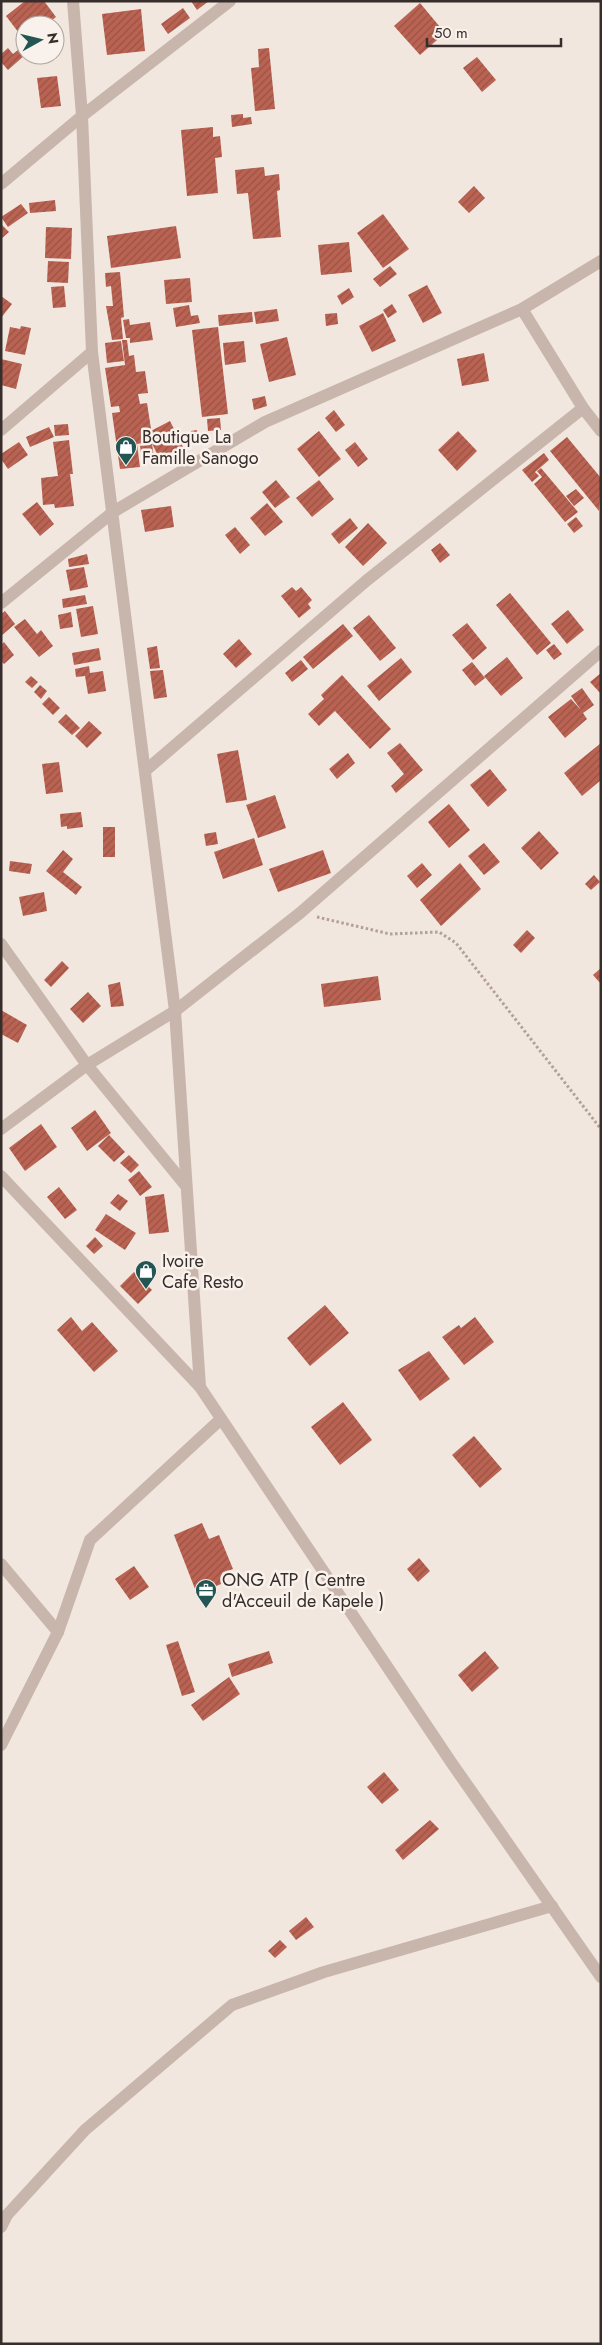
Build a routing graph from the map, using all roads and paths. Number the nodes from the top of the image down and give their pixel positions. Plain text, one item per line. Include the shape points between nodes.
1 (73, 1) edge
2 (230, 1) edge
3 (82, 116) junction
4 (1, 184) edge
5 (601, 261) edge
6 (522, 309) junction
7 (92, 352) junction
8 (583, 408) junction
9 (1, 430) edge
10 (601, 431) edge
11 (113, 512) junction
12 (1, 603) edge
13 (601, 651) edge
14 (145, 772) junction
15 (300, 913) junction
16 (1, 944) edge
17 (175, 1011) junction
18 (87, 1065) junction
19 (601, 1128) edge
20 (1, 1129) edge
21 (1, 1176) edge
22 (186, 1186) junction
23 (200, 1387) junction
24 (221, 1419) junction
25 (1, 1564) edge
26 (58, 1632) junction
27 (1, 1745) edge
28 (552, 1906) junction
29 (601, 1977) edge
30 (1, 2227) edge

1 - 3 street
2 - 3 street
3 - 4 street
3 - 7 street
5 - 6 street
6 - 8 street
6 - 11 street via 265,422
7 - 9 street
7 - 11 street
8 - 10 street
8 - 14 street via 366,581
11 - 12 street
11 - 14 street
13 - 15 street
14 - 17 street
15 - 17 street
15 - 19 path via 390,934 439,932 456,943
16 - 18 street
17 - 18 street
17 - 22 street
18 - 20 street
18 - 22 street
21 - 23 street
22 - 23 street
23 - 24 street
24 - 26 street via 90,1540
24 - 28 street via 451,1762
25 - 26 street
26 - 27 street
28 - 29 street
28 - 30 street via 324,1972 232,2005 85,2130 7,2215

